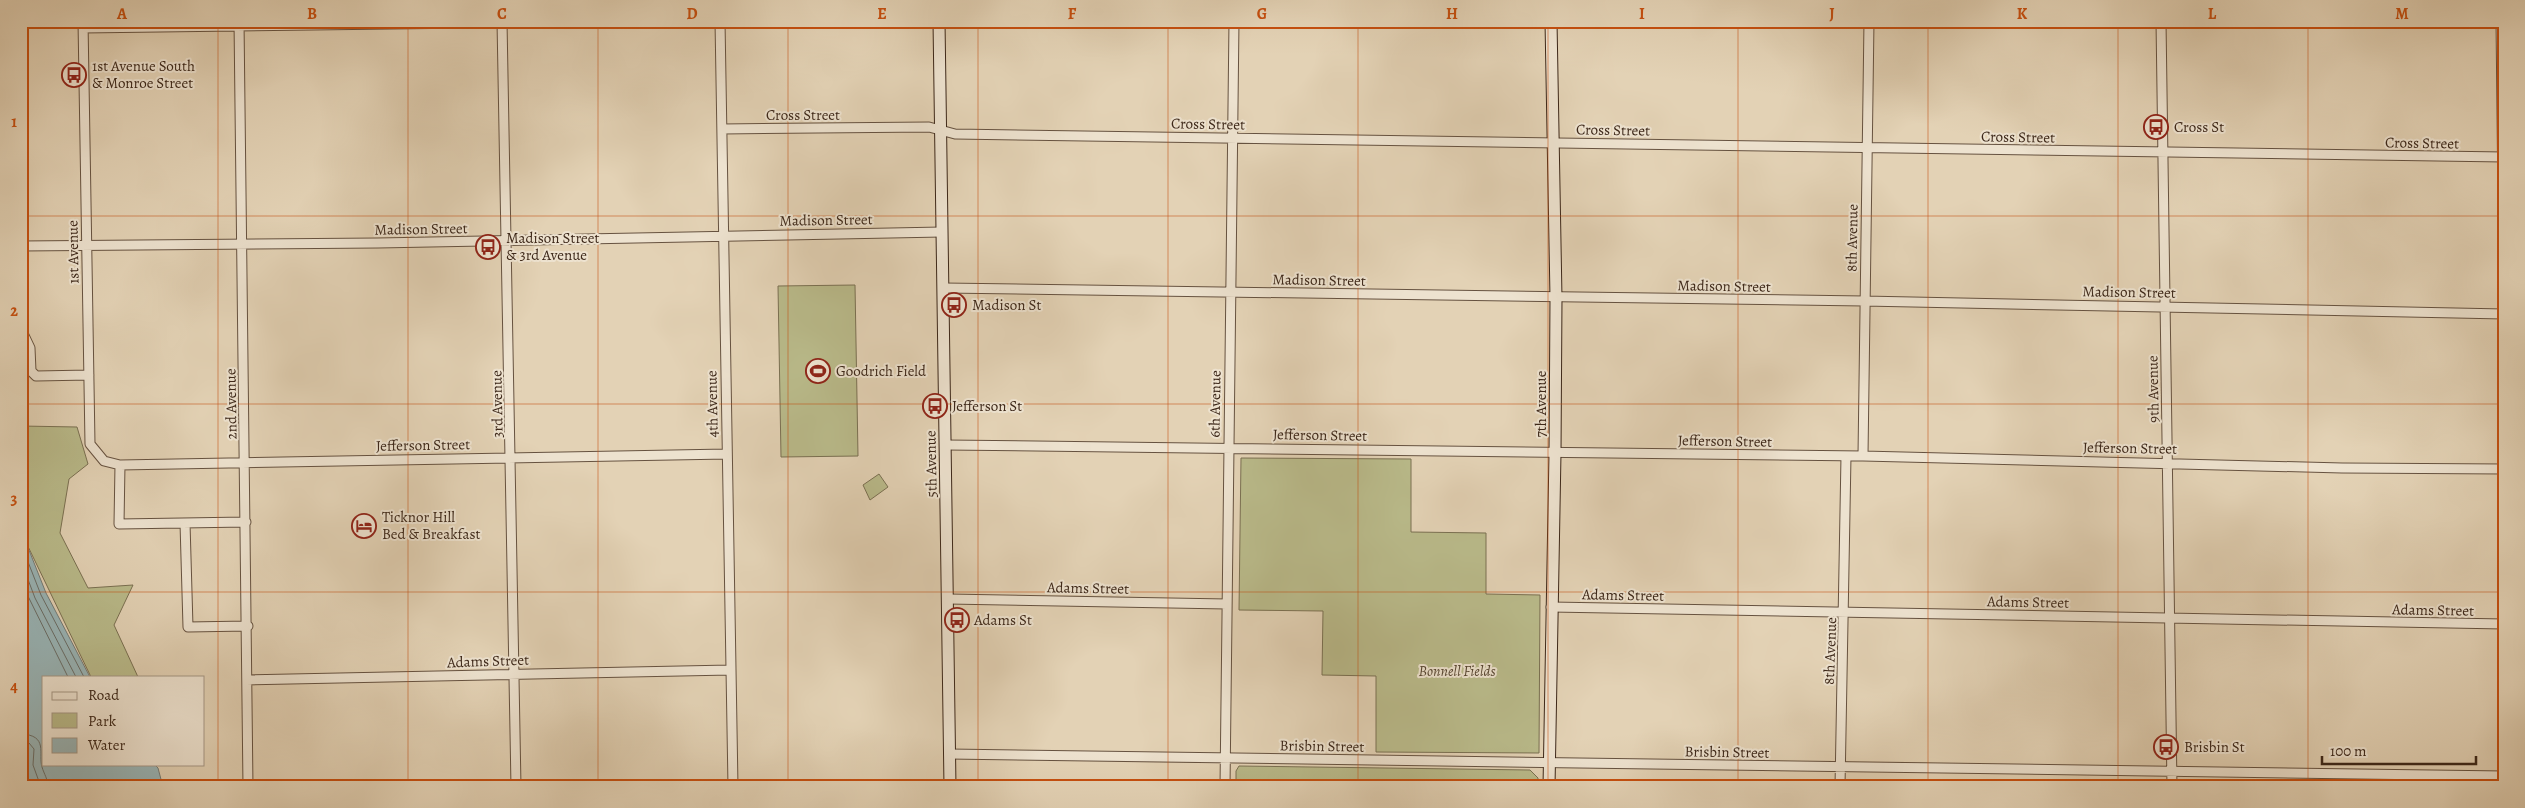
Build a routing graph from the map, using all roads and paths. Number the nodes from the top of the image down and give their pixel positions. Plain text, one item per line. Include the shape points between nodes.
1 (619, 21) edge
2 (720, 21) edge
3 (939, 21) edge
4 (1234, 21) edge
5 (1551, 21) edge
6 (1869, 21) edge
7 (2161, 21) edge
8 (2501, 21) edge
9 (502, 22) edge
10 (239, 23) edge
11 (83, 25) edge
12 (722, 129) junction
13 (941, 130) junction
14 (1233, 138) junction
15 (1554, 144) junction
16 (1867, 147) junction
17 (2163, 154) junction
18 (2503, 157) edge
19 (942, 232) junction
20 (724, 236) junction
21 (508, 241) junction
22 (242, 244) junction
23 (21, 246) edge
24 (87, 246) junction
25 (944, 288) junction
26 (1231, 292) junction
27 (2504, 295) edge
28 (1556, 298) junction
29 (1864, 301) junction
30 (2165, 307) junction
31 (2504, 314) edge
32 (21, 329) edge
33 (89, 375) junction
34 (946, 444) junction
35 (1228, 447) junction
36 (1556, 453) junction
37 (727, 454) junction
38 (1846, 456) junction
39 (1863, 456) junction
40 (511, 457) junction
41 (245, 463) junction
42 (2168, 463) junction
43 (120, 465) junction
44 (2504, 469) edge
45 (246, 522) junction
46 (185, 523) junction
47 (948, 600) junction
48 (1227, 604) junction
49 (1551, 607) junction
50 (1844, 612) junction
51 (2170, 618) junction
52 (2504, 624) edge
53 (248, 626) junction
54 (730, 670) junction
55 (514, 674) junction
56 (247, 680) junction
57 (949, 754) junction
58 (1226, 759) junction
59 (1549, 762) junction
60 (1840, 767) junction
61 (2172, 772) junction
62 (2504, 776) edge
63 (248, 787) edge
64 (516, 787) edge
65 (733, 787) edge
66 (950, 787) edge
67 (1225, 787) edge
68 (1548, 787) edge
69 (1840, 787) edge
70 (2172, 787) edge

1 - 9 street
2 - 12 street, 4th Avenue
3 - 13 main road, 5th Avenue
4 - 14 street, 6th Avenue
5 - 15 main road, 7th Avenue
6 - 16 street, 8th Avenue
7 - 17 street, 9th Avenue
8 - 18 street
9 - 10 street
9 - 21 street, 3rd Avenue
10 - 11 street
10 - 22 street, 2nd Avenue
11 - 24 street, 1st Avenue
12 - 13 street, Cross Street via 930,127
12 - 20 street, 4th Avenue
13 - 14 street, Cross Street via 955,134
13 - 19 main road, 5th Avenue
14 - 15 street, Cross Street
14 - 26 street, 6th Avenue
15 - 16 street, Cross Street
15 - 28 main road, 7th Avenue
16 - 17 street, Cross Street
16 - 29 street, 8th Avenue
17 - 18 street, Cross Street
17 - 30 street, 9th Avenue
18 - 27 street
19 - 20 street, Madison Street
19 - 25 main road, 5th Avenue
20 - 21 street, Madison Street
20 - 37 street, 4th Avenue
21 - 22 street, Madison Street
21 - 40 street, 3rd Avenue
22 - 24 street, Madison Street
22 - 41 street, 2nd Avenue
23 - 24 street, Madison Street
24 - 33 street, 1st Avenue
25 - 26 street, Madison Street
25 - 34 main road, 5th Avenue
26 - 28 street, Madison Street
26 - 35 street, 6th Avenue
28 - 29 street, Madison Street
28 - 36 main road, 7th Avenue
29 - 30 street, Madison Street
29 - 39 street, 8th Avenue
30 - 31 street, Madison Street
30 - 42 street, 9th Avenue
32 - 33 street via 30,348 31,371 36,376
33 - 43 street, 1st Avenue via 90,444 104,461
34 - 35 street, Jefferson Street
34 - 47 main road, 5th Avenue
35 - 36 street, Jefferson Street
35 - 48 street, 6th Avenue
36 - 38 street, Jefferson Street
36 - 49 main road, 7th Avenue
37 - 40 street, Jefferson Street
37 - 54 street, 4th Avenue
38 - 39 street, Jefferson Street
38 - 50 street, 8th Avenue
39 - 42 street, Jefferson Street
40 - 41 street, Jefferson Street
40 - 55 street, 3rd Avenue
41 - 43 street, Jefferson Street
41 - 45 street, 2nd Avenue
42 - 44 street, Jefferson Street
42 - 51 street, 9th Avenue
43 - 46 street via 119,524
45 - 46 street
45 - 53 street, 2nd Avenue
46 - 53 street via 188,627
47 - 48 street, Adams Street
47 - 57 main road, 5th Avenue
48 - 58 street, 6th Avenue
49 - 50 street, Adams Street
49 - 59 main road, 7th Avenue
50 - 51 street, Adams Street
50 - 60 street, 8th Avenue
51 - 52 street, Adams Street
51 - 61 street, 9th Avenue
53 - 56 street, 2nd Avenue
54 - 55 street, Adams Street
54 - 65 street, 4th Avenue
55 - 56 street, Adams Street
55 - 64 street, 3rd Avenue
56 - 63 street, 2nd Avenue
57 - 58 street, Brisbin Street
57 - 66 main road, 5th Avenue
58 - 59 street, Brisbin Street
58 - 67 street, 6th Avenue
59 - 60 street, Brisbin Street
59 - 68 main road, 7th Avenue
60 - 61 street, Brisbin Street
60 - 69 street, 8th Avenue
61 - 62 street, Brisbin Street
61 - 70 street, 9th Avenue

